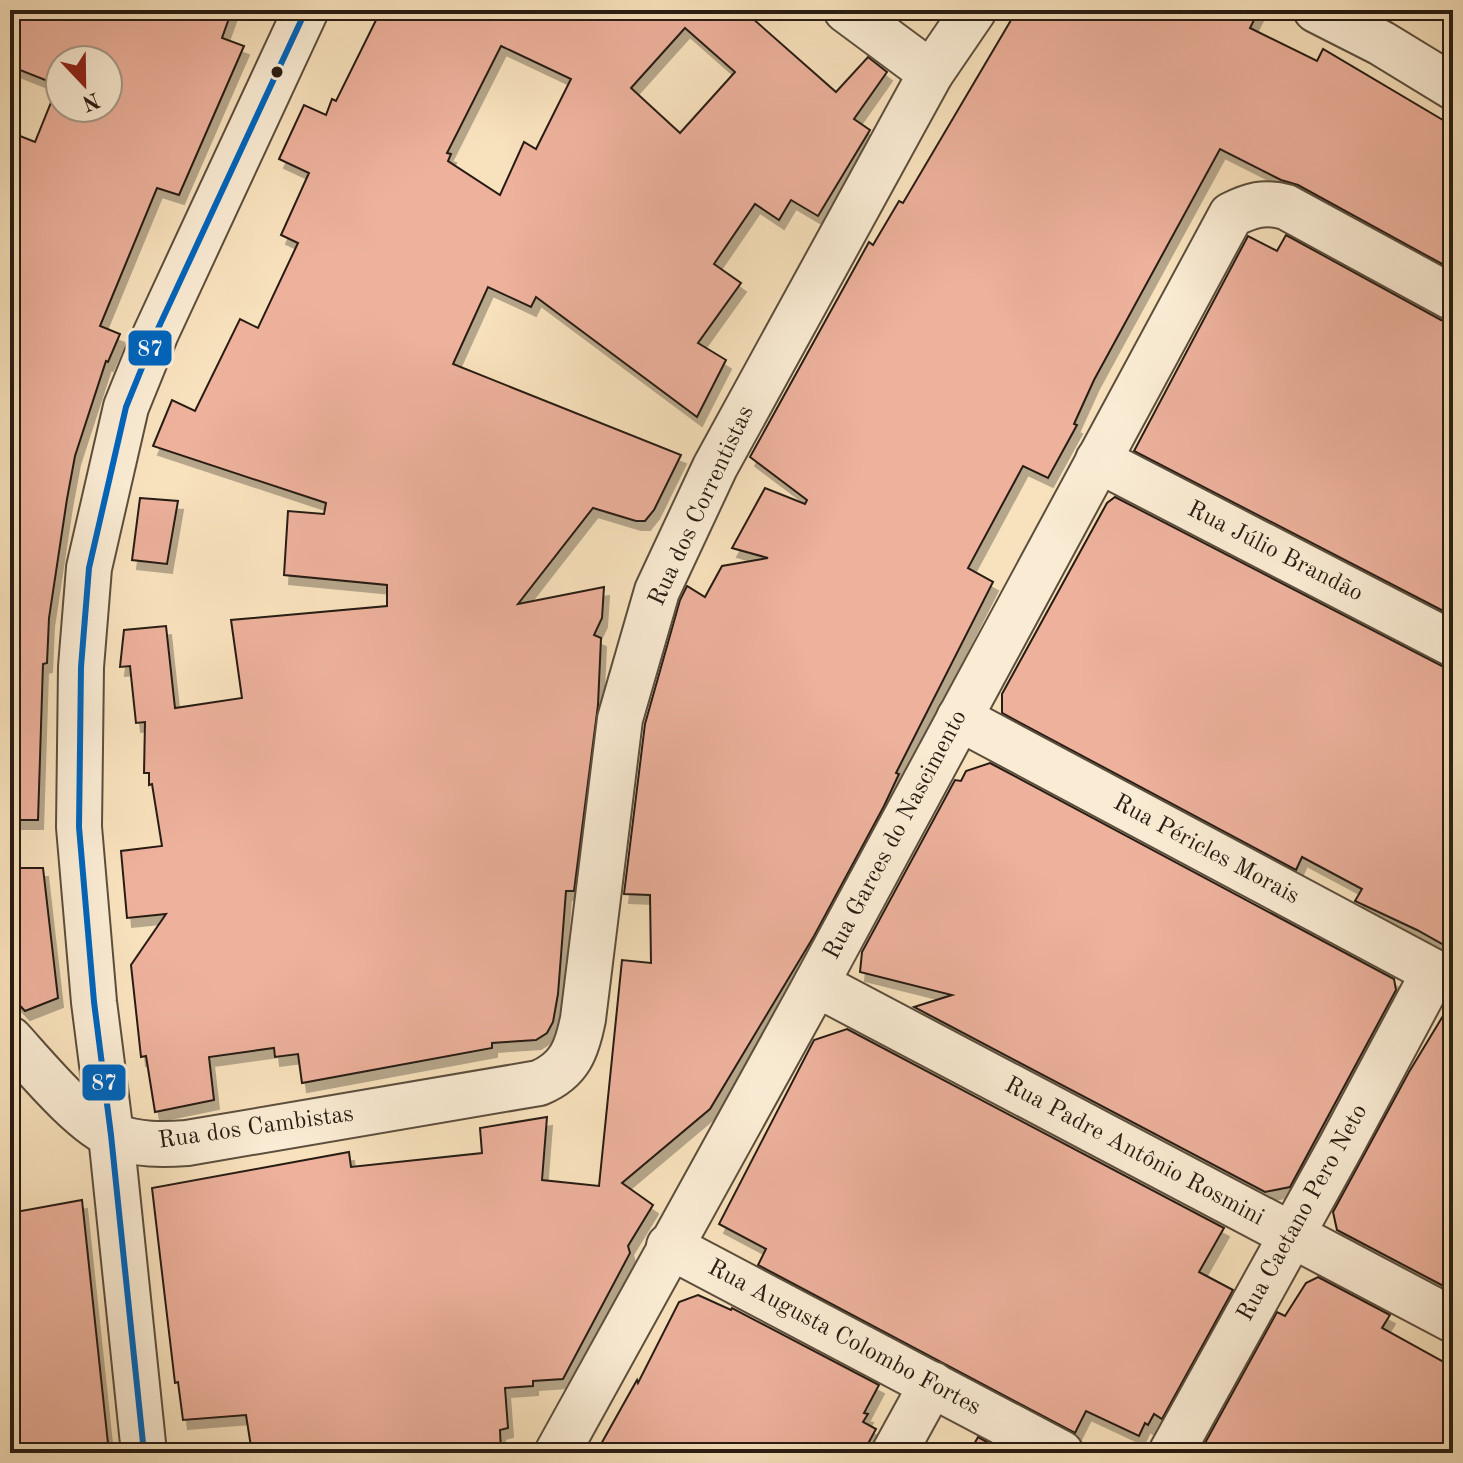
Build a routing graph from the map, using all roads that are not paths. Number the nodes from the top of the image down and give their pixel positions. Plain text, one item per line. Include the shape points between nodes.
1 (306, 10) edge
2 (846, 10) edge
3 (974, 10) edge
4 (1316, 10) edge
5 (931, 73) junction
6 (1453, 87) edge
7 (1453, 298) edge
8 (1098, 460) junction
9 (1453, 644) edge
10 (959, 718) junction
11 (1443, 977) edge
12 (816, 984) junction
13 (10, 1039) edge
14 (539, 1083) joint
15 (111, 1135) junction
16 (1292, 1235) junction
17 (669, 1246) junction
18 (1453, 1320) edge
19 (932, 1384) junction
20 (144, 1453) edge
21 (557, 1453) edge
22 (894, 1453) edge
23 (1061, 1453) edge
24 (1171, 1453) edge

1 - 15 street via 126,407 89,568 81,667 79,827
2 - 5 street
3 - 5 street, Rua dos Correntistas
4 - 6 street
5 - 14 street, Rua dos Correntistas via 715,467 657,591 620,719 577,1048 565,1067
7 - 8 street, Rua Garces do Nascimento via 1286,207 1268,202 1231,215
8 - 9 street, Rua Júlio Brandão
8 - 10 street, Rua Garces do Nascimento
10 - 11 street, Rua Péricles Morais
10 - 12 street, Rua Garces do Nascimento
11 - 16 street, Rua Caetano Pero Neto
12 - 16 street, Rua Padre Antônio Rosmini
12 - 17 street, Rua Garces do Nascimento
13 - 15 street, Rua dos Cambistas via 76,1109
14 - 15 street, Rua dos Cambistas via 187,1143 152,1145
15 - 20 street
16 - 18 street, Rua Padre Antônio Rosmini
16 - 24 street, Rua Caetano Pero Neto
17 - 19 street, Rua Augusta Colombo Fortes
17 - 21 street, Rua Garces do Nascimento
19 - 22 street
19 - 23 street, Rua Augusta Colombo Fortes

